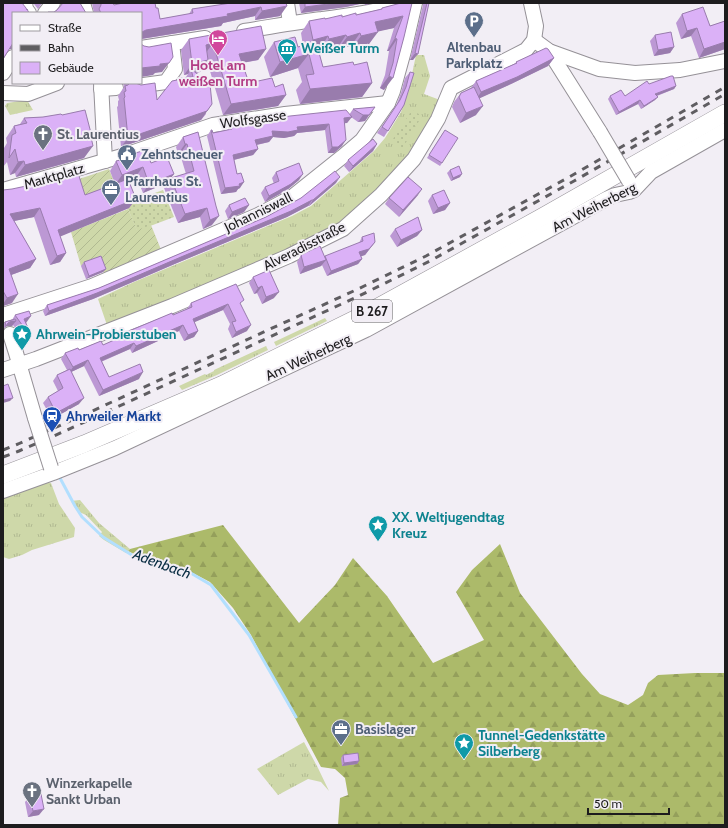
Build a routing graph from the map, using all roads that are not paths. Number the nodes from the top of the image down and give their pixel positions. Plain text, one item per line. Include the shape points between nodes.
1 (53, 3) edge
2 (287, 3) edge
3 (400, 3) edge
4 (415, 3) edge
5 (531, 3) edge
6 (46, 12) edge
7 (290, 23) junction
8 (234, 33) edge
9 (220, 35) edge
10 (534, 40) junction
11 (172, 43) junction
12 (142, 48) edge
13 (549, 50) junction
14 (12, 58) edge
15 (725, 61) edge
16 (3, 73) edge
17 (54, 84) edge
18 (101, 86) edge
19 (134, 86) edge
20 (116, 88) dead end
21 (3, 94) edge
22 (388, 103) junction
23 (725, 113) edge
24 (197, 130) junction
25 (725, 130) edge
26 (200, 146) edge
27 (122, 156) joint
28 (98, 166) junction
29 (632, 185) junction
30 (3, 190) edge
31 (5, 324) edge
32 (19, 364) junction
33 (3, 370) edge
34 (52, 470) junction
35 (3, 475) edge
36 (3, 491) edge

1 - 6 street
2 - 7 street
3 - 7 street via 368,12
4 - 22 street, Johanniswall
5 - 10 street via 536,26
7 - 8 street
9 - 11 street
10 - 13 street
10 - 32 street, Alveradisstraße via 526,50 451,88 438,119 414,159 380,195 343,228 289,256 172,306
11 - 12 street
11 - 19 street via 175,69 166,82
13 - 15 street via 599,69 635,73 680,70
13 - 29 street, bridge
14 - 16 street
17 - 21 street via 28,94
18 - 20 street
18 - 28 street
22 - 24 street, Wolfsgasse via 285,114 213,125
22 - 31 street, Johanniswall via 362,140 292,197 258,215 221,224 92,286
23 - 35 main road, B 267 via 369,312 221,385 84,444
24 - 26 street
24 - 27 street, Wolfsgasse
25 - 29 street, Am Weiherberg
27 - 28 street, Marktplatz
28 - 30 street, Marktplatz
29 - 34 street, Am Weiherberg via 628,192 606,199 366,330 115,448
31 - 32 street
32 - 33 street, Alveradisstraße
32 - 34 street, bridge
34 - 36 street, Am Weiherberg

